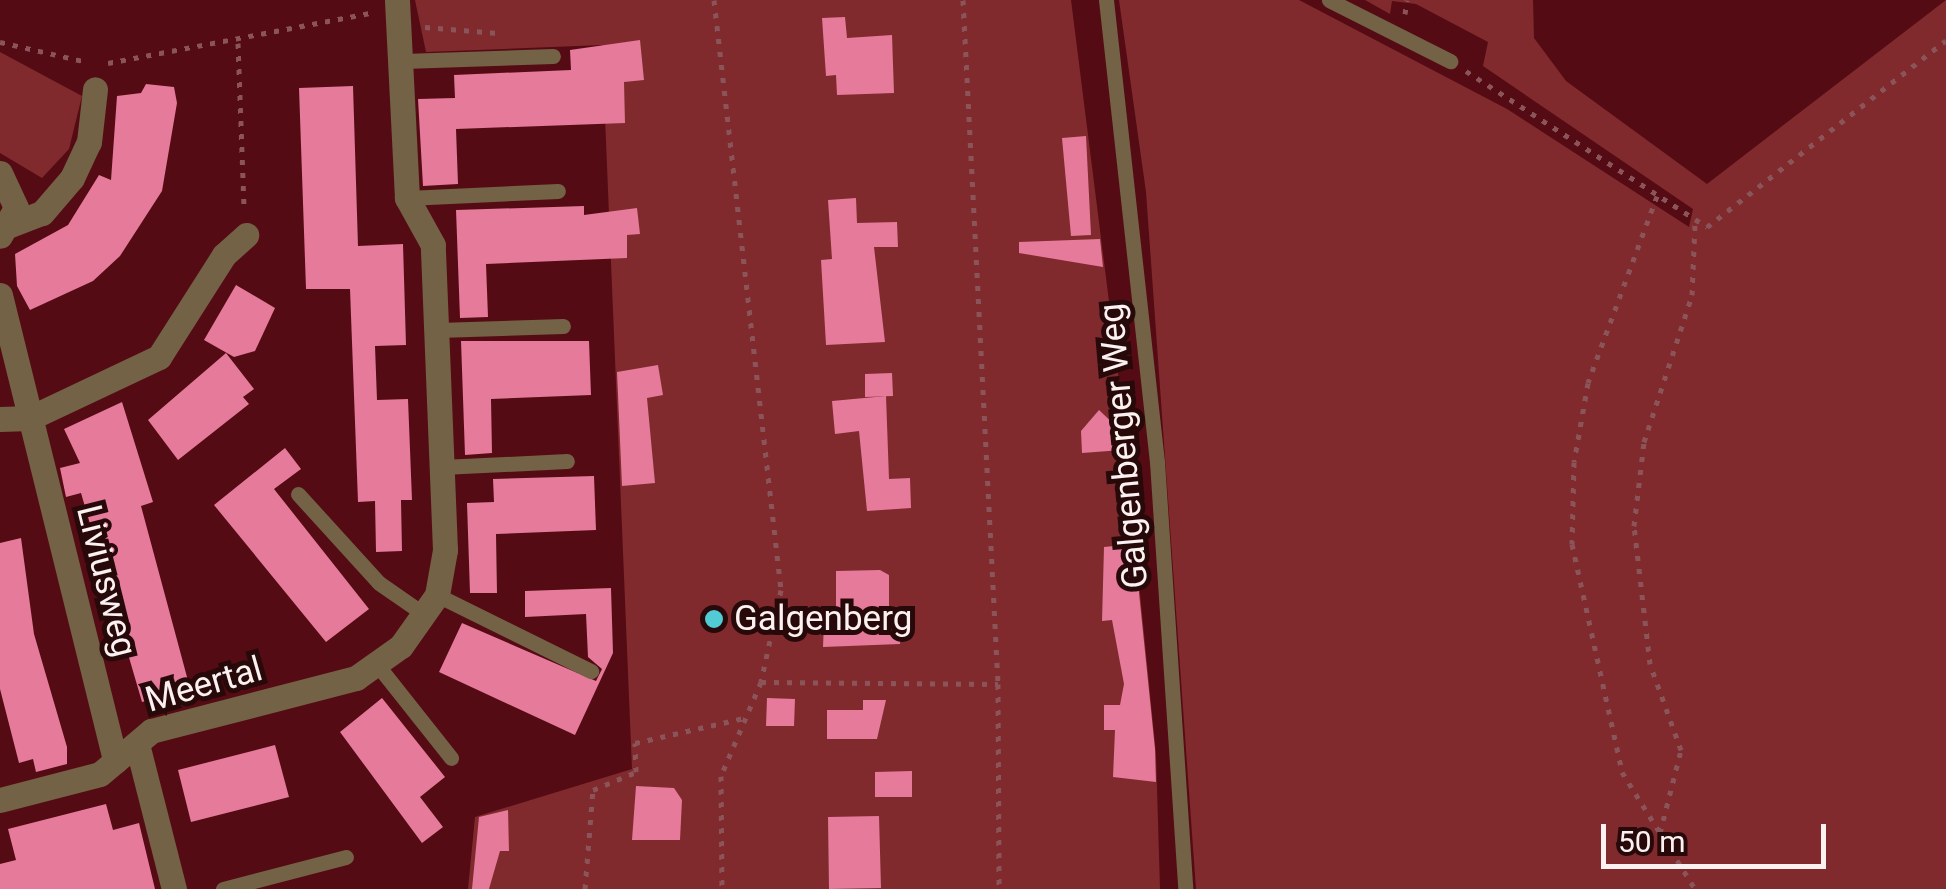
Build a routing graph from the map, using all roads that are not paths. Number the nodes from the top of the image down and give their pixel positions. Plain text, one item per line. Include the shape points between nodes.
1 (1106, 0) edge
2 (1329, 0) edge
3 (399, 13) edge
4 (554, 56) dead end
5 (403, 61) junction
6 (1450, 61) road end
7 (95, 89) dead end
8 (0, 173) edge
9 (558, 191) dead end
10 (407, 198) junction
11 (5, 231) edge
12 (246, 236) road end
13 (0, 295) edge
14 (562, 326) dead end
15 (438, 330) junction
16 (30, 418) junction
17 (0, 419) edge
18 (567, 461) dead end
19 (442, 467) junction
20 (298, 494) dead end
21 (431, 605) junction
22 (379, 666) junction
23 (591, 670) dead end
24 (136, 744) junction
25 (451, 758) dead end
26 (115, 761) junction
27 (0, 800) edge
28 (346, 858) dead end
29 (174, 889) edge
30 (223, 889) edge
31 (1185, 889) edge

1 - 31 lane, Galgenberger Weg via 1156,462
2 - 6 lane
3 - 5 street
4 - 5 lane
5 - 10 street
7 - 11 street via 89,142 72,178 42,212
8 - 11 street via 16,198
9 - 10 lane
10 - 15 street via 434,245
12 - 16 street via 224,256 169,349
13 - 16 street, Liviusweg
14 - 15 lane
15 - 19 street
16 - 17 street
16 - 26 street, Liviusweg
18 - 19 lane
19 - 21 street
20 - 21 lane via 378,583
21 - 22 street
21 - 23 lane
22 - 24 street, Meertal via 151,731
22 - 25 lane
24 - 26 street, Meertal
24 - 29 street
26 - 27 street, Meertal via 100,774
28 - 30 lane

